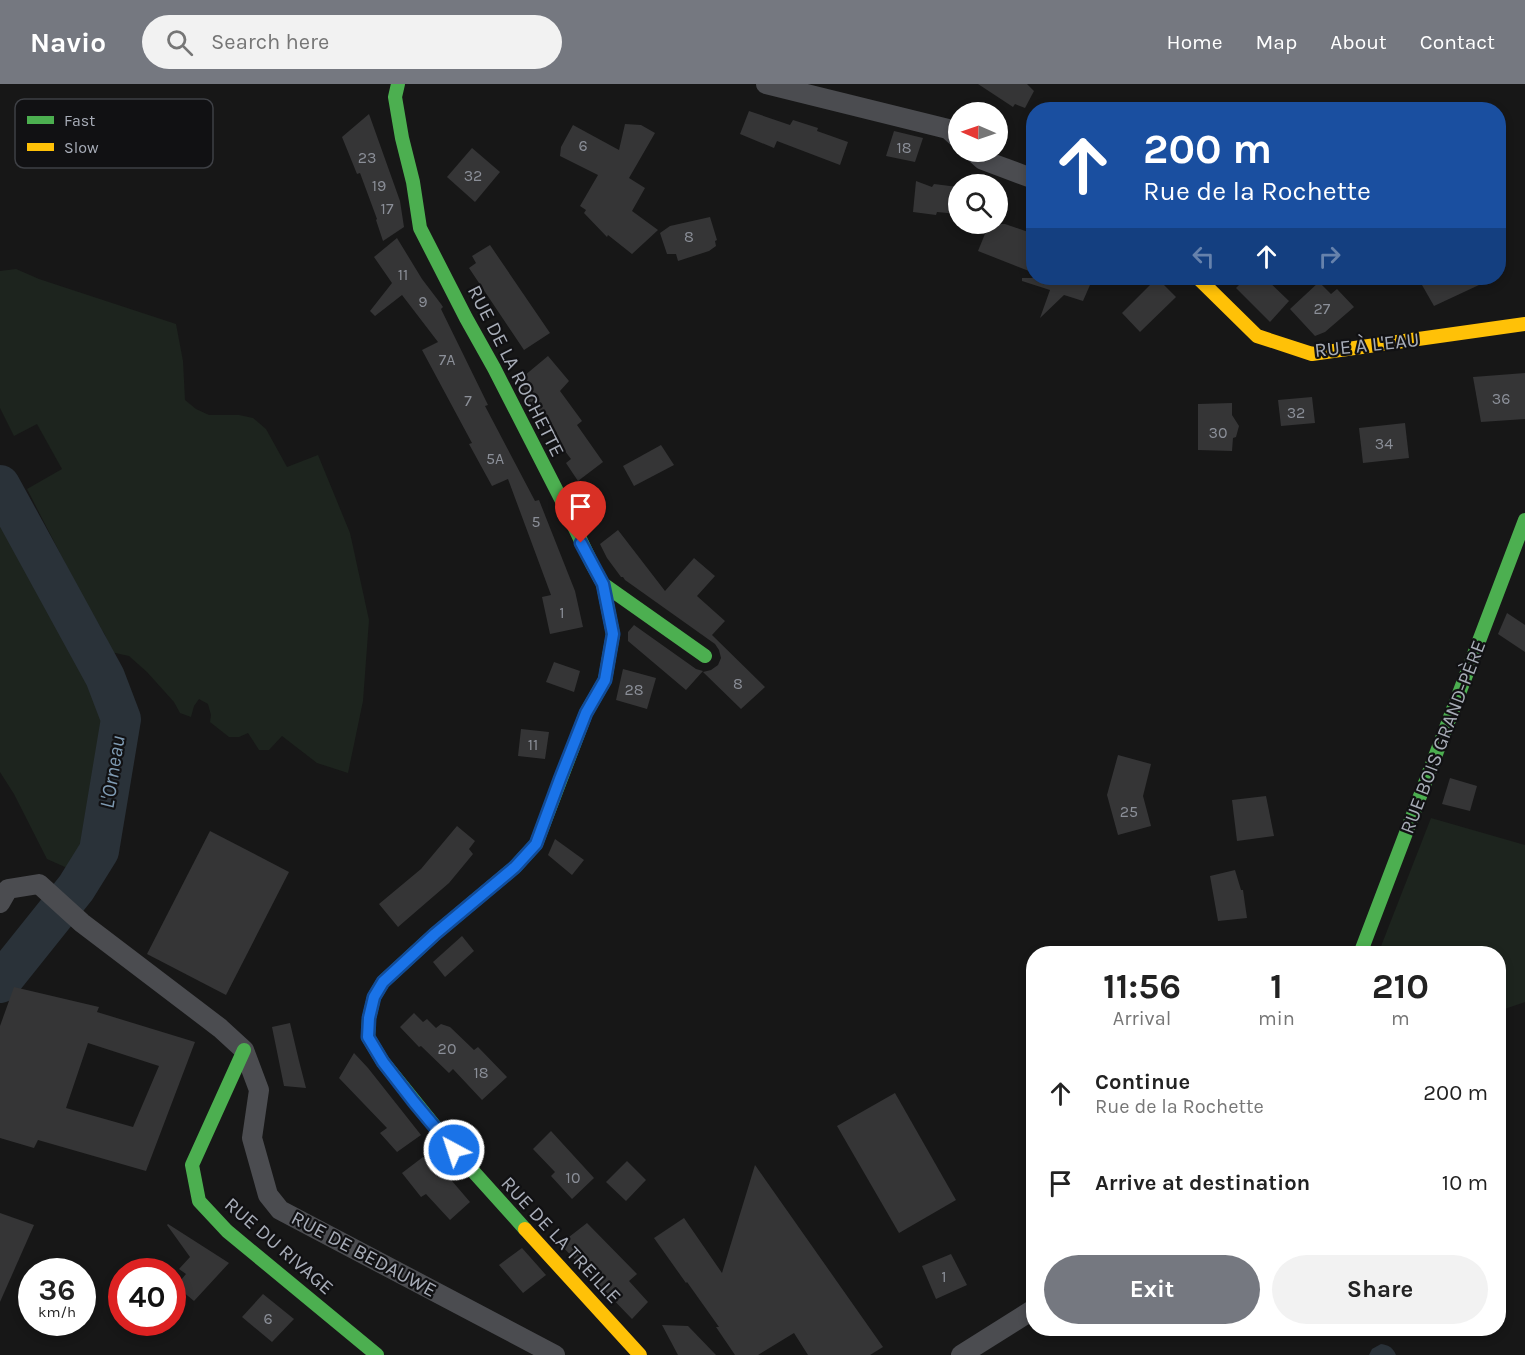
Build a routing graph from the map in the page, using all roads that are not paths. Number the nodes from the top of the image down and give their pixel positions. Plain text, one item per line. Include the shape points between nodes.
1 (398, 84) edge
2 (766, 84) edge
3 (948, 129) edge
4 (988, 162) edge
5 (1026, 176) edge
6 (1205, 285) edge
7 (1525, 324) edge
8 (1525, 520) edge
9 (603, 584) junction
10 (705, 656) dead end
11 (0, 903) edge
12 (1363, 946) edge
13 (244, 1050) junction
14 (1026, 1314) edge
15 (377, 1355) edge
16 (555, 1355) edge
17 (640, 1355) edge
18 (961, 1355) edge

1 - 9 street, RUE DE LA ROCHETTE via 395,98 420,228
2 - 3 street
4 - 5 street
6 - 7 street, RUE À L'EAU via 1257,336 1312,354
8 - 12 street, RUE BOIS GRAND-PÈRE
9 - 10 street, RUE DE LA ROCHETTE
9 - 17 street, RUE DE LA TREILLE via 613,634 605,680 586,713 536,844 515,867 383,982 374,997 368,1037 383,1062 461,1158
11 - 13 street, RUE DE BEDAUWE via 8,889 39,884 82,923
13 - 15 street, RUE DU RIVAGE via 192,1165 199,1201 227,1231
13 - 16 street, RUE DE BEDAUWE via 260,1090 252,1138 268,1195 280,1210
14 - 18 street

